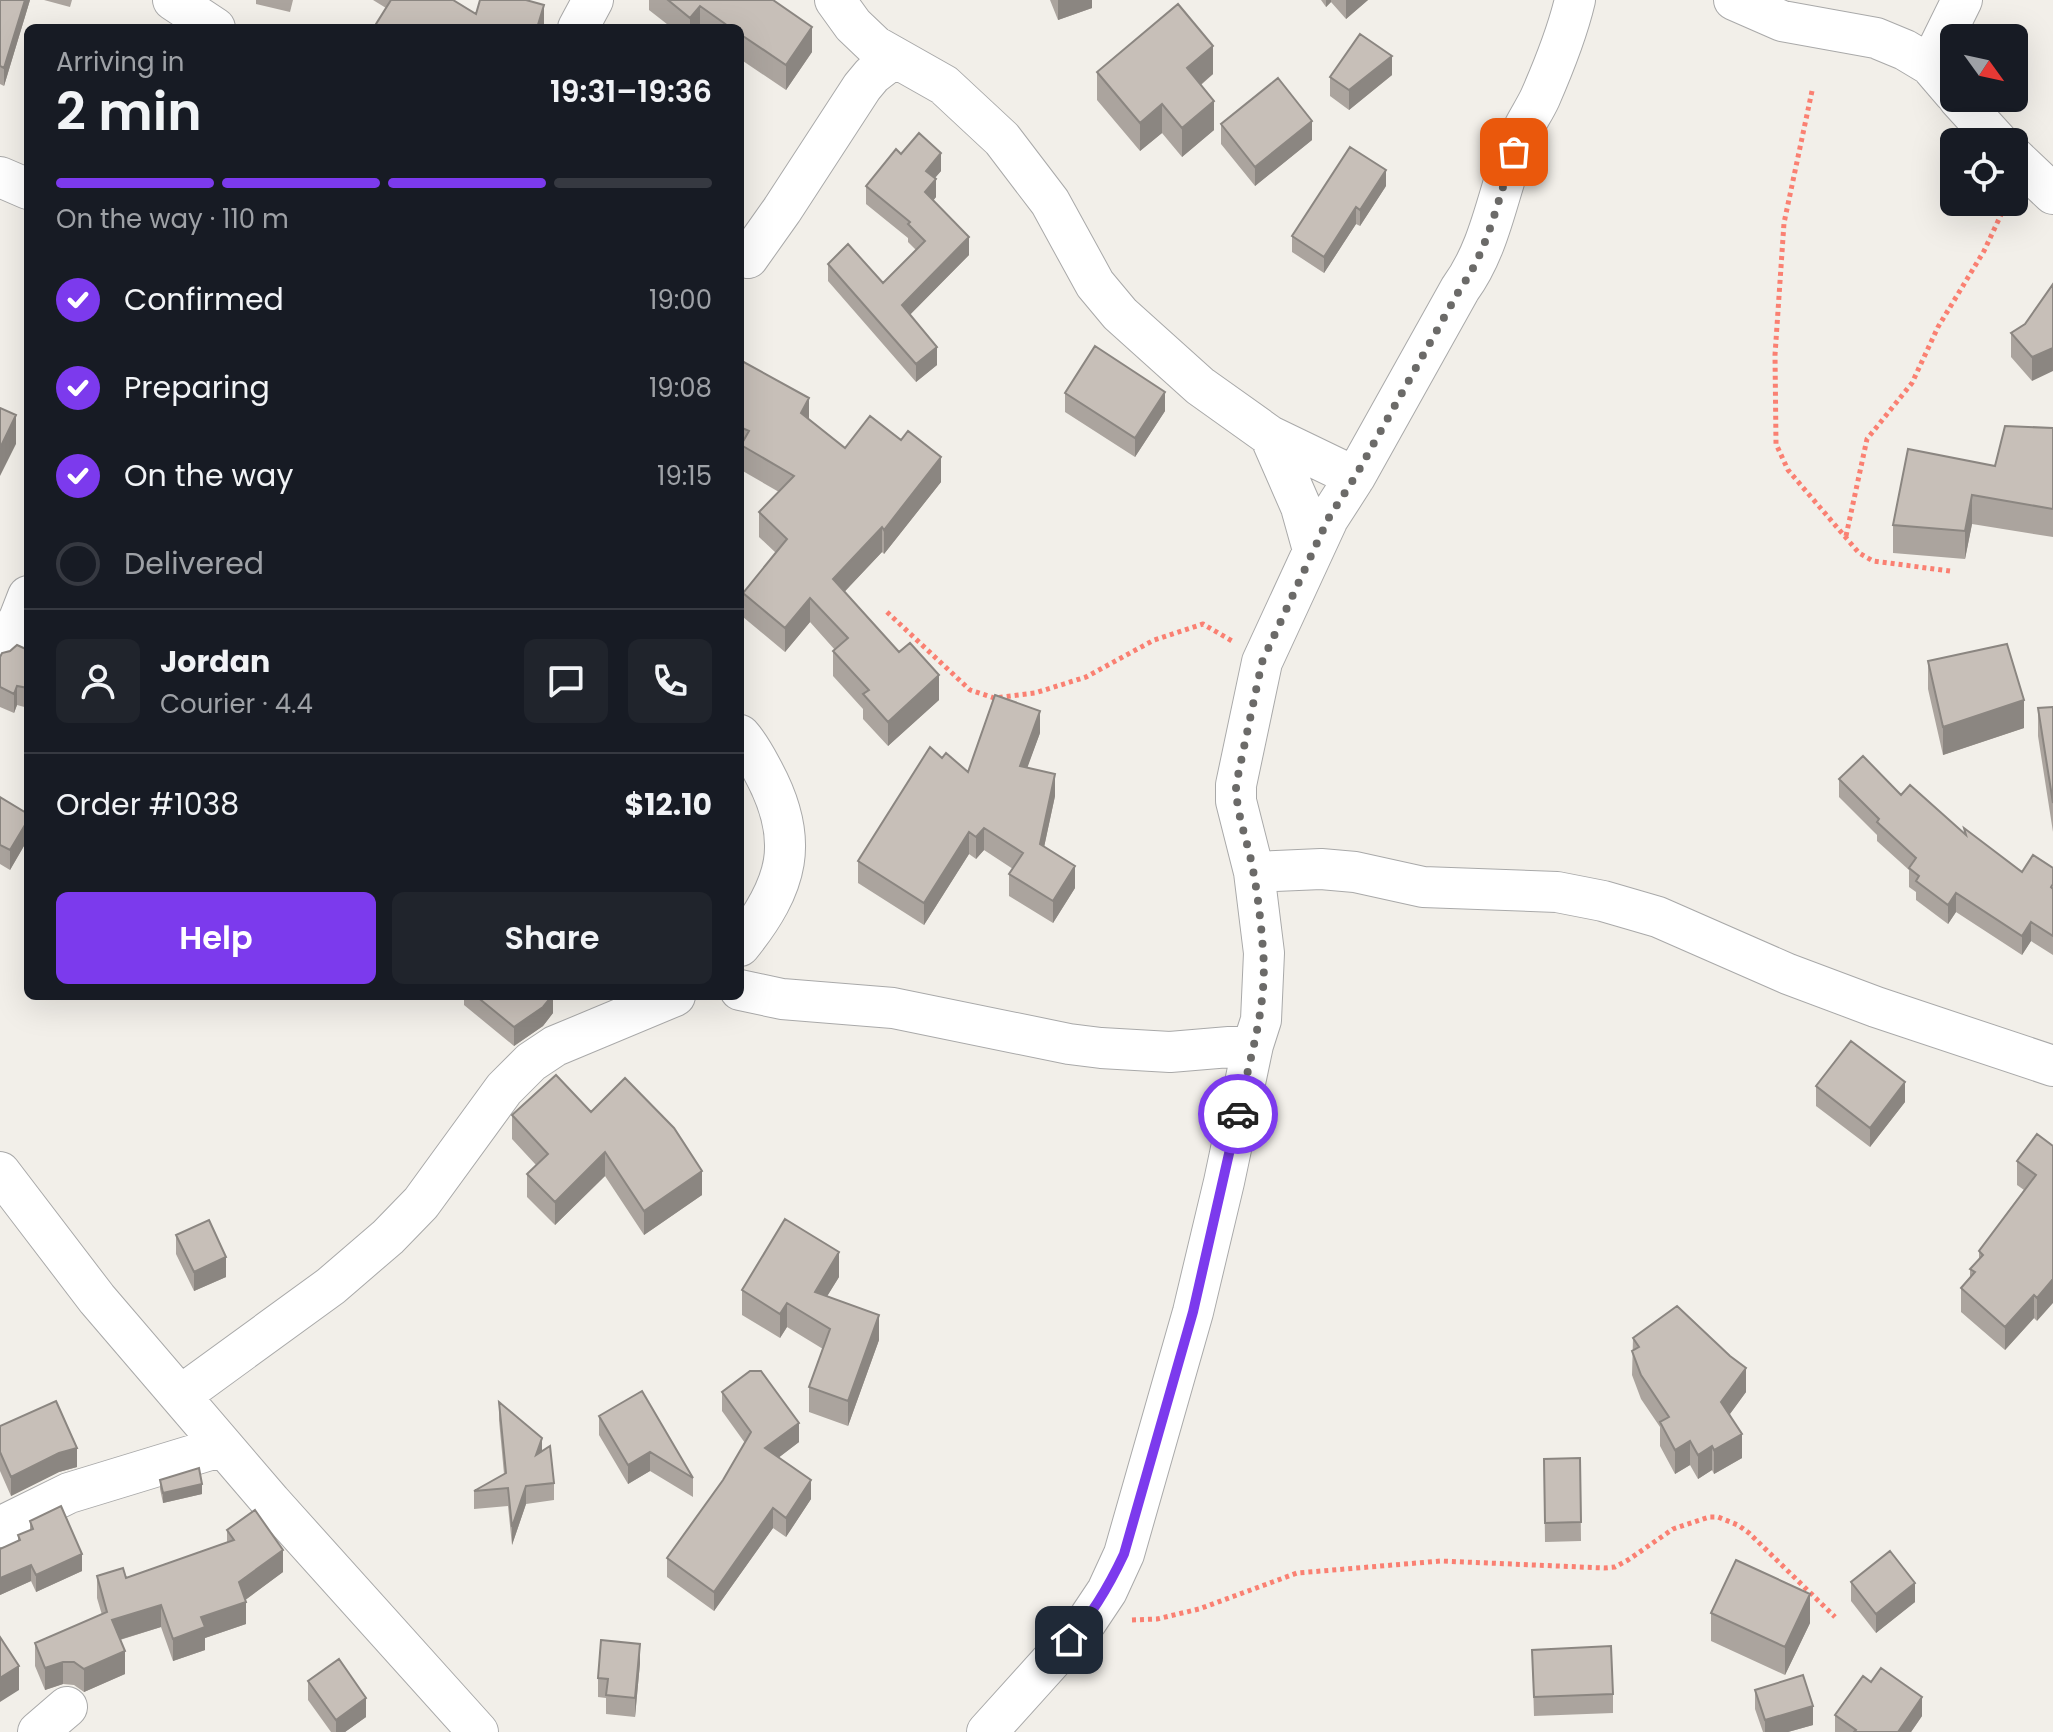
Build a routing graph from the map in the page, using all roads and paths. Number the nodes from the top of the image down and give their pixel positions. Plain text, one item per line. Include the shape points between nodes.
1 (173, 0) edge
2 (593, 0) edge
3 (835, 0) edge
4 (1575, 0) edge
5 (1734, 0) edge
6 (1962, 0) edge
7 (209, 24) edge
8 (580, 24) edge
9 (1956, 24) edge
10 (894, 58) junction
11 (1940, 77) edge
12 (1812, 91) dead end
13 (1971, 112) edge
14 (1985, 128) edge
15 (2028, 170) edge
16 (0, 177) edge
17 (24, 187) edge
18 (2053, 194) edge
19 (2000, 216) edge
20 (748, 258) dead end
21 (1270, 436) junction
22 (1355, 477) junction
23 (1846, 537) junction
24 (1313, 550) junction
25 (1950, 571) dead end
26 (24, 606) edge
27 (887, 612) dead end
28 (0, 650) edge
29 (1262, 662) junction
30 (744, 742) edge
31 (1254, 872) junction
32 (744, 940) edge
33 (744, 991) edge
34 (665, 1000) edge
35 (1253, 1045) junction
36 (2053, 1066) edge
37 (0, 1172) edge
38 (12, 1205) edge
39 (180, 1396) junction
40 (223, 1446) junction
41 (0, 1527) edge
42 (1835, 1617) dead end
43 (1087, 1621) junction
44 (478, 1732) edge
45 (987, 1732) edge

1 - 7 street
2 - 8 street
3 - 10 street via 853,25
4 - 22 street via 1539,101 1520,134 1483,250
5 - 11 street via 1782,21 1876,38 1905,50
6 - 9 street
10 - 20 street via 862,87
10 - 21 street via 944,85 1002,139 1050,202 1095,284 1120,314 1200,386
12 - 23 path via 1784,223 1775,355 1776,444 1788,470
13 - 14 street
15 - 18 street
16 - 17 street
19 - 23 path via 1912,383 1867,439
21 - 22 street
21 - 24 street
22 - 24 street
23 - 25 path via 1873,561
24 - 29 street
26 - 28 street
27 - 29 path via 970,690 994,698 1035,693 1086,677 1154,640 1203,624
29 - 31 street via 1236,785
30 - 32 street via 775,793 786,851 778,888
31 - 35 street via 1264,953 1261,1020
31 - 36 street via 1321,869 1423,887 1557,892 1603,901 1658,917 1876,1007
33 - 35 street via 893,1008 1101,1048 1170,1052
34 - 39 street via 555,1046 531,1062 504,1089 421,1203 388,1237 331,1286
35 - 43 street via 1193,1312 1129,1539 1107,1591
37 - 38 street
38 - 39 street
39 - 40 street
40 - 41 street via 69,1493
40 - 44 street
42 - 43 path via 1749,1533 1709,1517 1673,1529 1615,1567 1441,1561 1316,1570 1157,1619
43 - 45 street

